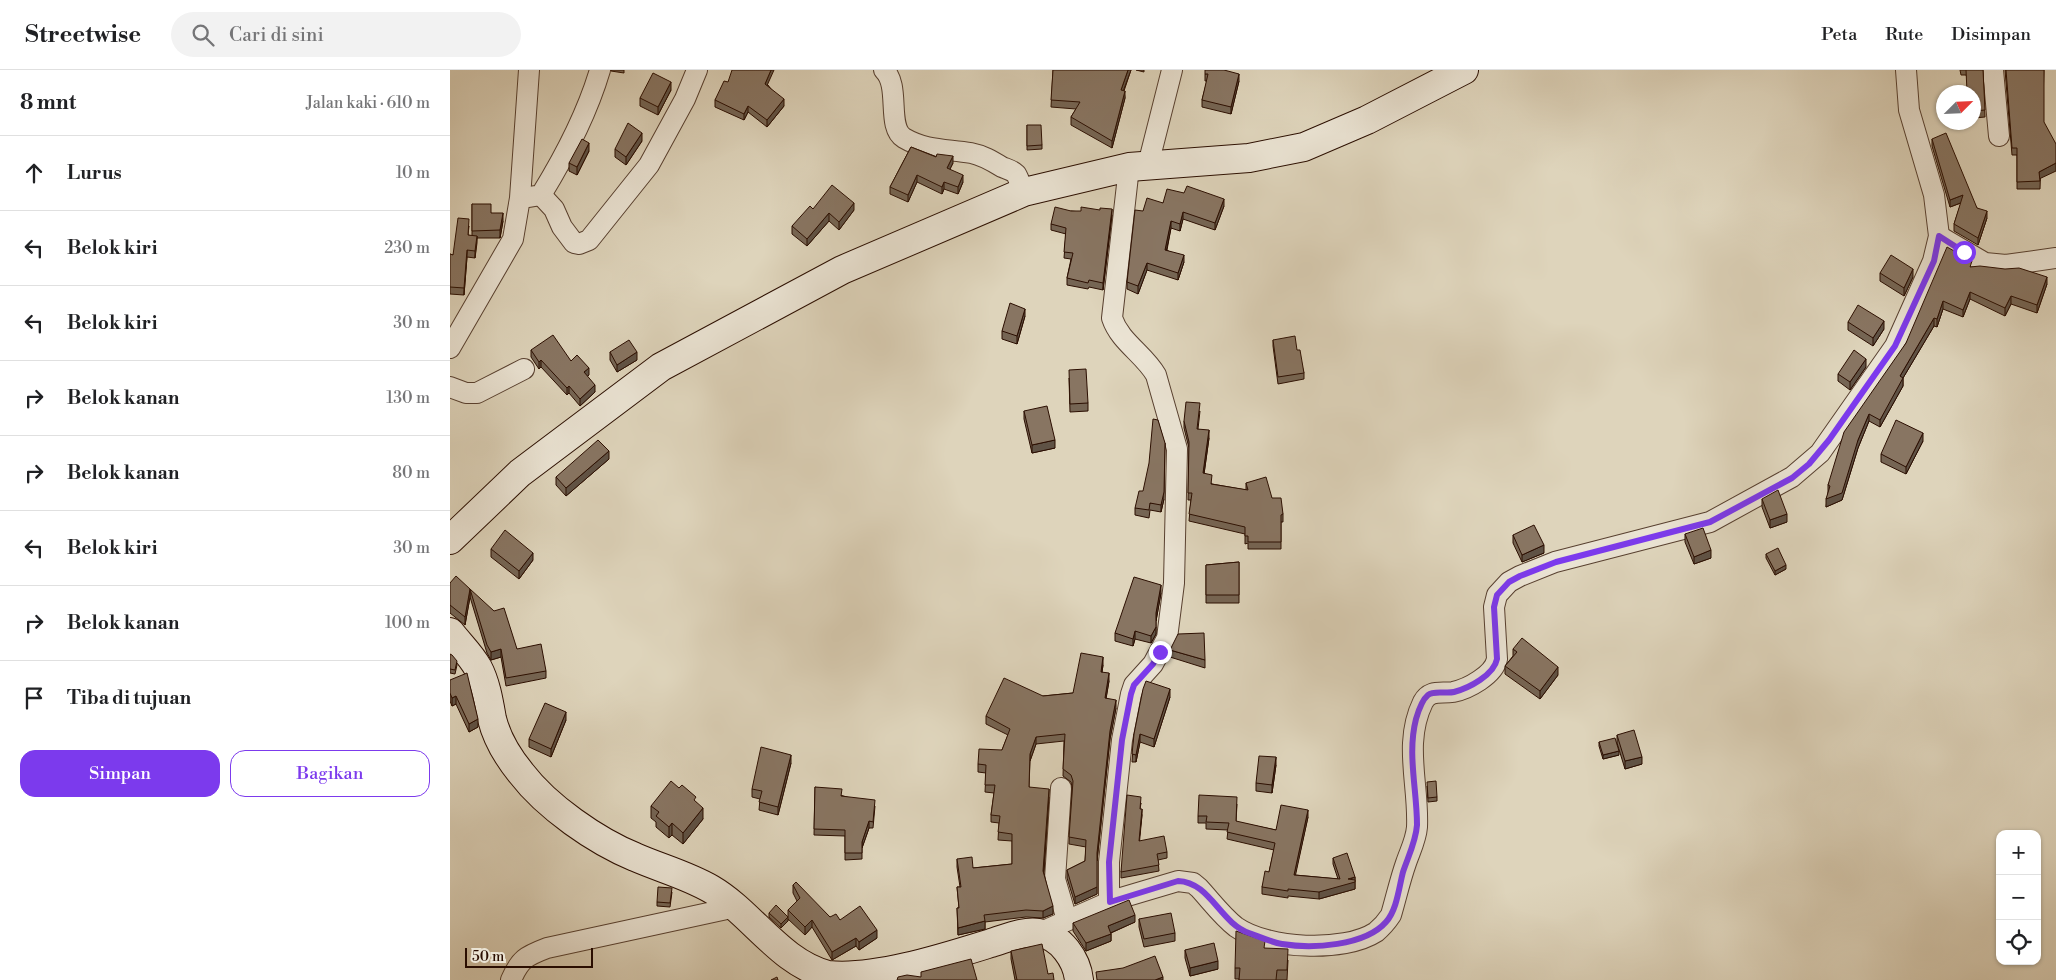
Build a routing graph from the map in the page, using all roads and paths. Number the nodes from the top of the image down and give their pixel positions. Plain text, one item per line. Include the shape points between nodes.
1 (530, 70) edge
2 (600, 70) edge
3 (697, 70) edge
4 (884, 70) edge
5 (1172, 70) edge
6 (1464, 70) edge
7 (1906, 70) edge
8 (1993, 70) edge
9 (1999, 136) dead end
10 (1138, 166) junction
11 (1024, 192) junction
12 (541, 195) junction
13 (520, 198) junction
14 (1939, 236) junction
15 (2056, 258) edge
16 (450, 348) edge
17 (524, 369) dead end
18 (450, 387) edge
19 (450, 540) edge
20 (450, 632) edge
21 (1061, 788) dead end
22 (1110, 902) junction
23 (736, 907) junction
24 (1067, 920) junction
25 (1039, 933) junction
26 (511, 980) edge
27 (1079, 980) edge

1 - 13 street
2 - 12 street via 592,97
3 - 12 street via 649,165 589,240 574,243
4 - 11 street via 890,78 895,124 902,137 943,151 972,153 989,159 1013,172
5 - 10 street
6 - 10 main road via 1367,120 1304,147 1249,158
7 - 14 street via 1909,110 1937,206
8 - 9 street
10 - 11 main road
10 - 22 street via 1112,318 1119,333 1156,375 1176,445 1174,583 1167,638 1131,694 1122,740 1109,862
11 - 19 main road via 842,270 661,366 520,473
12 - 13 street
13 - 16 street via 512,239
14 - 15 street via 1985,263 2006,265
14 - 22 street via 1934,261 1895,346 1829,440 1792,478 1710,522 1556,562 1520,576 1497,595 1494,607 1496,666 1489,674 1455,692 1428,695 1417,716 1412,765 1416,836 1391,915 1376,932 1339,944 1282,944 1246,932 1228,920 1199,888 1186,881
17 - 18 street via 477,393
20 - 23 main road via 478,668 499,738 533,788 613,847 711,889
21 - 24 street via 1055,879
22 - 24 street
23 - 25 main road via 799,963 836,977 872,977 1017,935
23 - 26 street via 547,948 523,959
24 - 25 street
25 - 27 main road via 1064,947 1073,960

